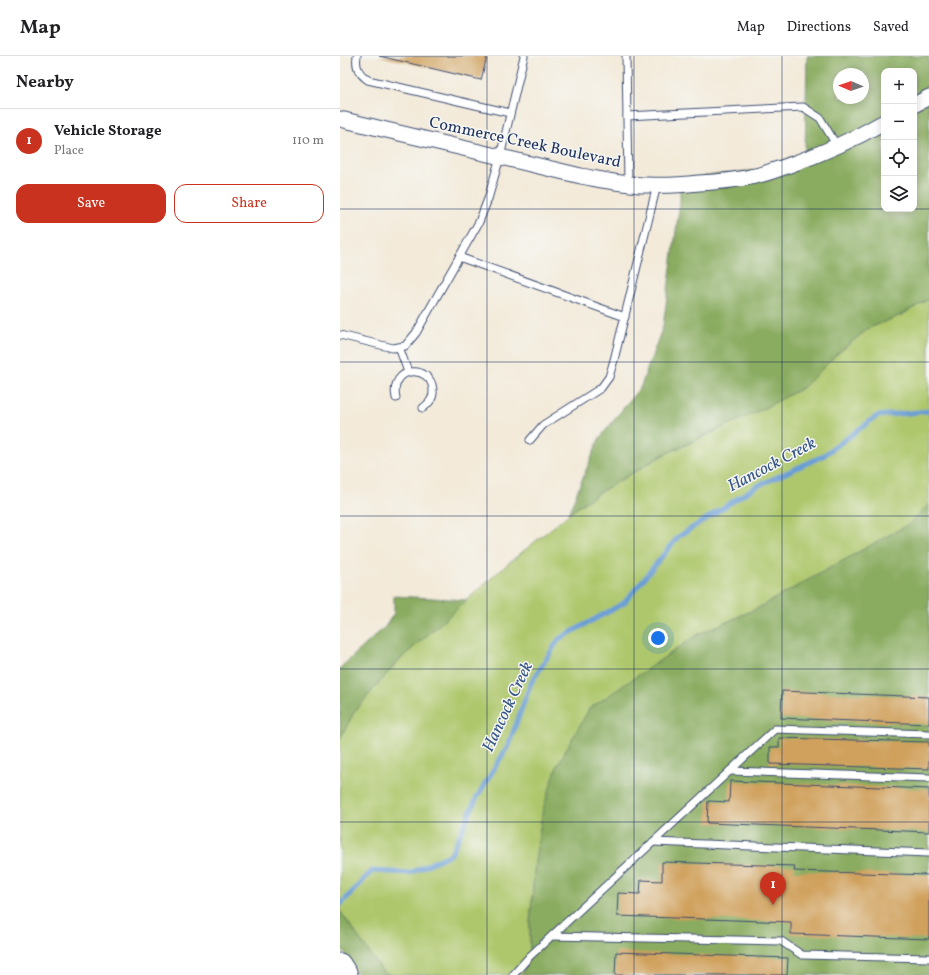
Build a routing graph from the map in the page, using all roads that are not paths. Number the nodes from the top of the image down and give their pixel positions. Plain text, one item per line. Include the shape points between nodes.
1 (358, 56) edge
2 (524, 56) edge
3 (626, 56) edge
4 (929, 97) edge
5 (916, 104) edge
6 (510, 113) junction
7 (627, 116) junction
8 (340, 119) edge
9 (881, 124) edge
10 (837, 146) junction
11 (500, 157) junction
12 (628, 183) junction
13 (656, 185) junction
14 (459, 257) junction
15 (625, 317) junction
16 (340, 335) edge
17 (399, 347) junction
18 (408, 372) junction
19 (396, 398) dead end
20 (423, 408) dead end
21 (530, 440) dead end
22 (929, 734) edge
23 (730, 771) junction
24 (929, 778) edge
25 (653, 842) junction
26 (929, 853) edge
27 (552, 936) junction
28 (929, 958) edge
29 (340, 964) edge
30 (347, 975) edge
31 (513, 975) edge

1 - 6 lane via 358,68 368,80
2 - 6 lane
3 - 7 lane
4 - 5 street
6 - 11 lane
7 - 10 lane via 803,107 820,118
7 - 12 lane
8 - 11 street, Commerce Creek Boulevard
9 - 10 street, Commerce Creek Boulevard
10 - 13 street, Commerce Creek Boulevard via 806,160 751,177 729,181
11 - 12 street, Commerce Creek Boulevard via 581,176
11 - 14 lane via 479,222
12 - 13 street, Commerce Creek Boulevard
13 - 15 lane
14 - 15 lane
14 - 17 lane via 416,333 405,346
15 - 21 lane via 609,376 601,388 542,425
16 - 17 lane via 393,348
17 - 18 lane
18 - 19 lane via 398,379
18 - 20 lane via 415,371 426,375 433,386 432,399
22 - 23 lane via 775,729
23 - 24 lane
23 - 25 lane
25 - 26 lane
25 - 27 lane
27 - 28 lane via 781,941 802,955
27 - 31 lane
29 - 30 main road

